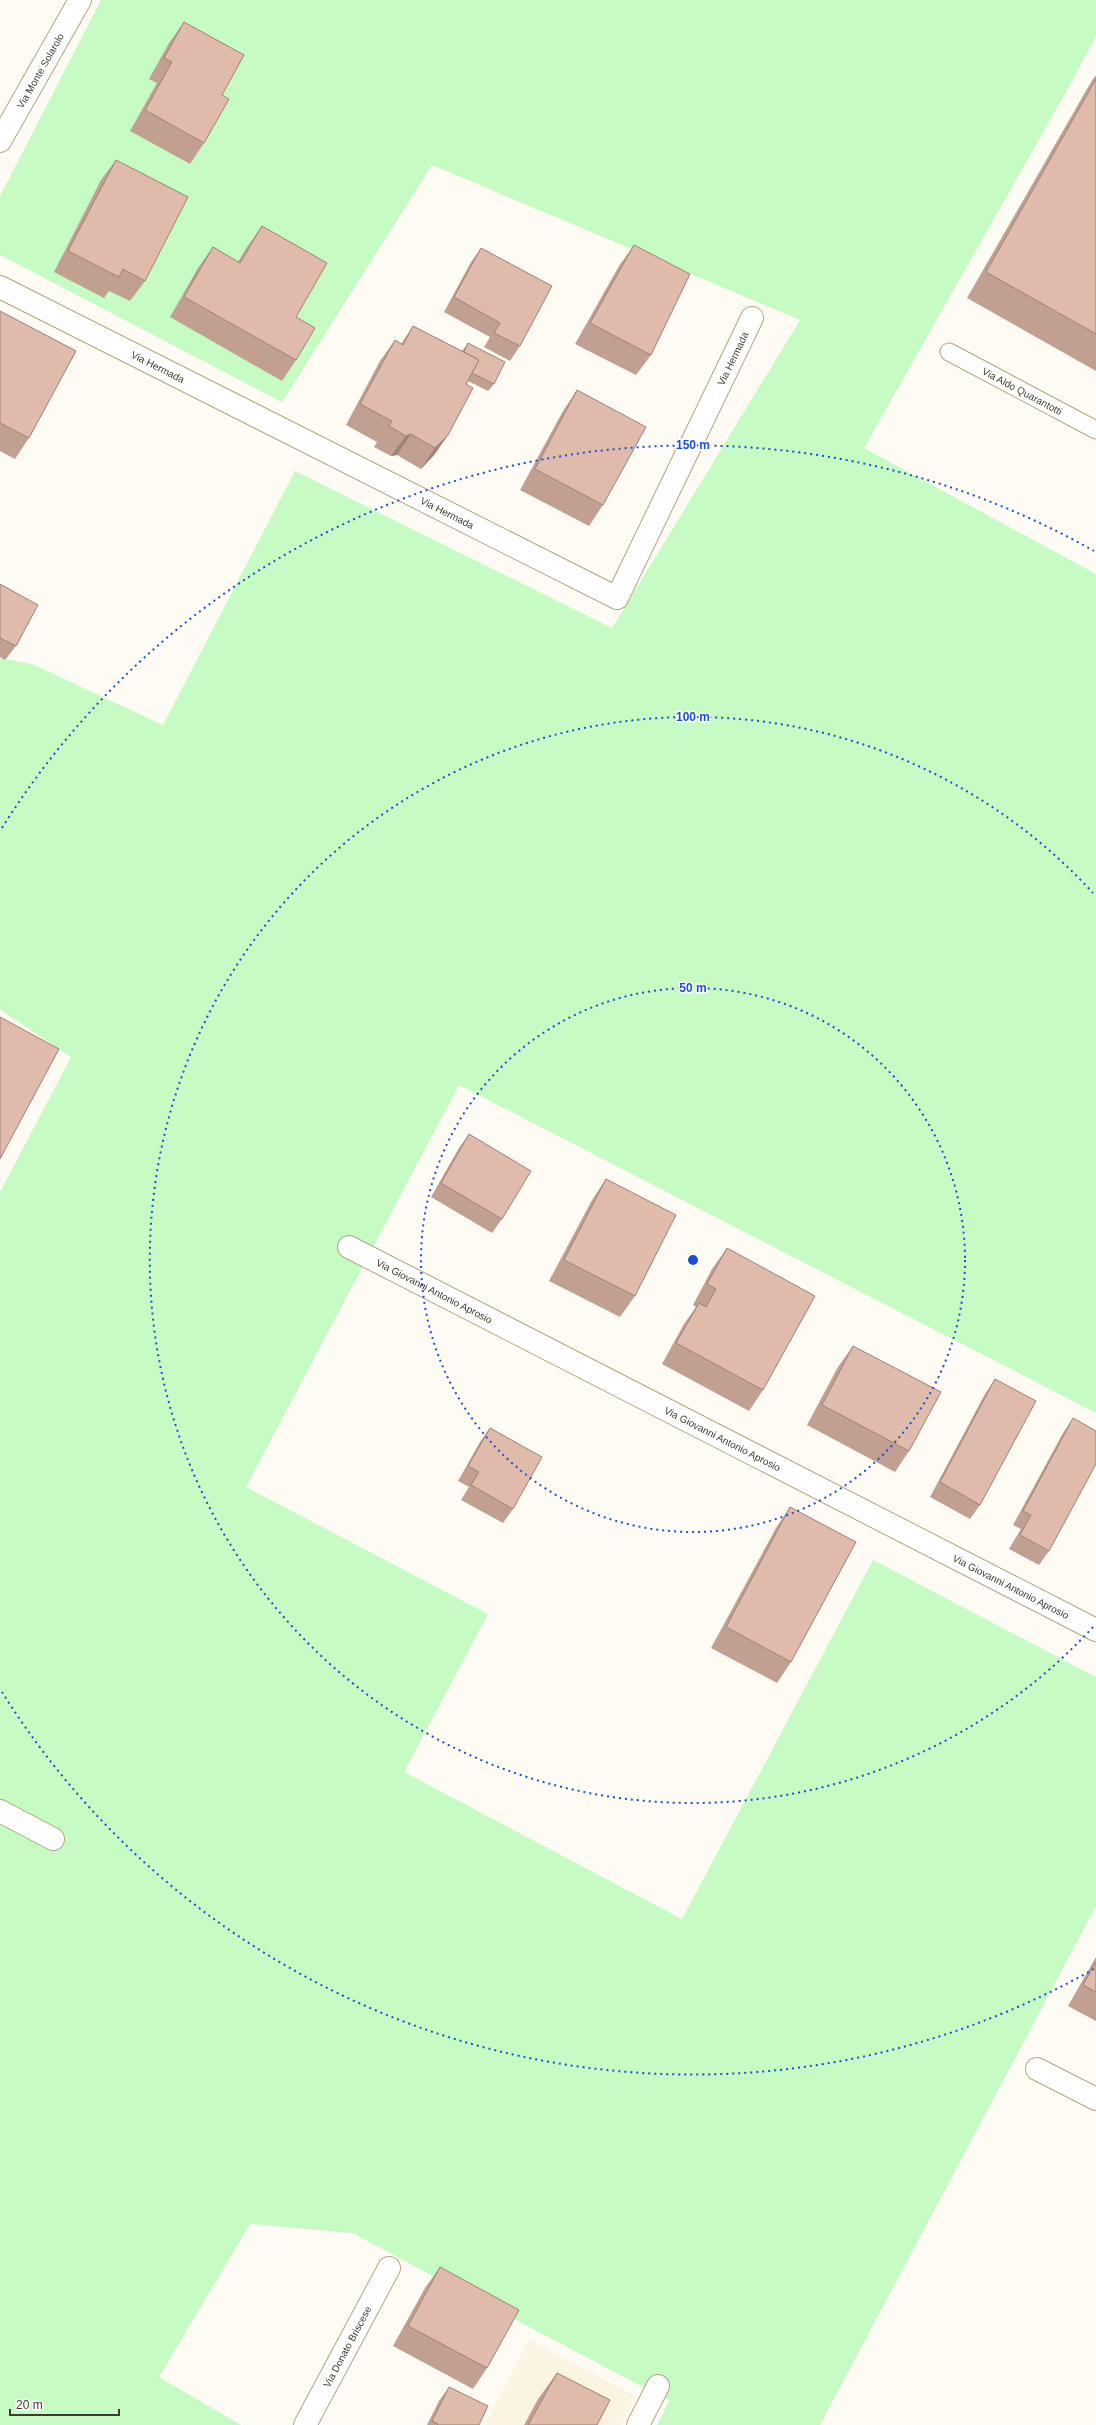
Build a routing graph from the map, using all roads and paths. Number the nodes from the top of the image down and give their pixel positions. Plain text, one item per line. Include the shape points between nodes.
1 (80, 0) edge
2 (0, 141) edge
3 (0, 287) edge
4 (752, 318) dead end
5 (949, 352) dead end
6 (1096, 430) edge
7 (349, 1247) dead end
8 (1096, 1630) edge
9 (0, 1811) edge
10 (53, 1839) dead end
11 (1037, 2069) dead end
12 (1096, 2099) edge
13 (389, 2268) dead end
14 (658, 2386) dead end
15 (305, 2425) edge
16 (638, 2425) edge

1 - 2 street, Via Monte Solarolo
3 - 4 street, Via Hermada via 617,598
5 - 6 lane, Via Aldo Quarantotti
7 - 8 street, Via Giovanni Antonio Aprosio
9 - 10 street
11 - 12 street
13 - 15 street, Via Donato Briscese
14 - 16 street

